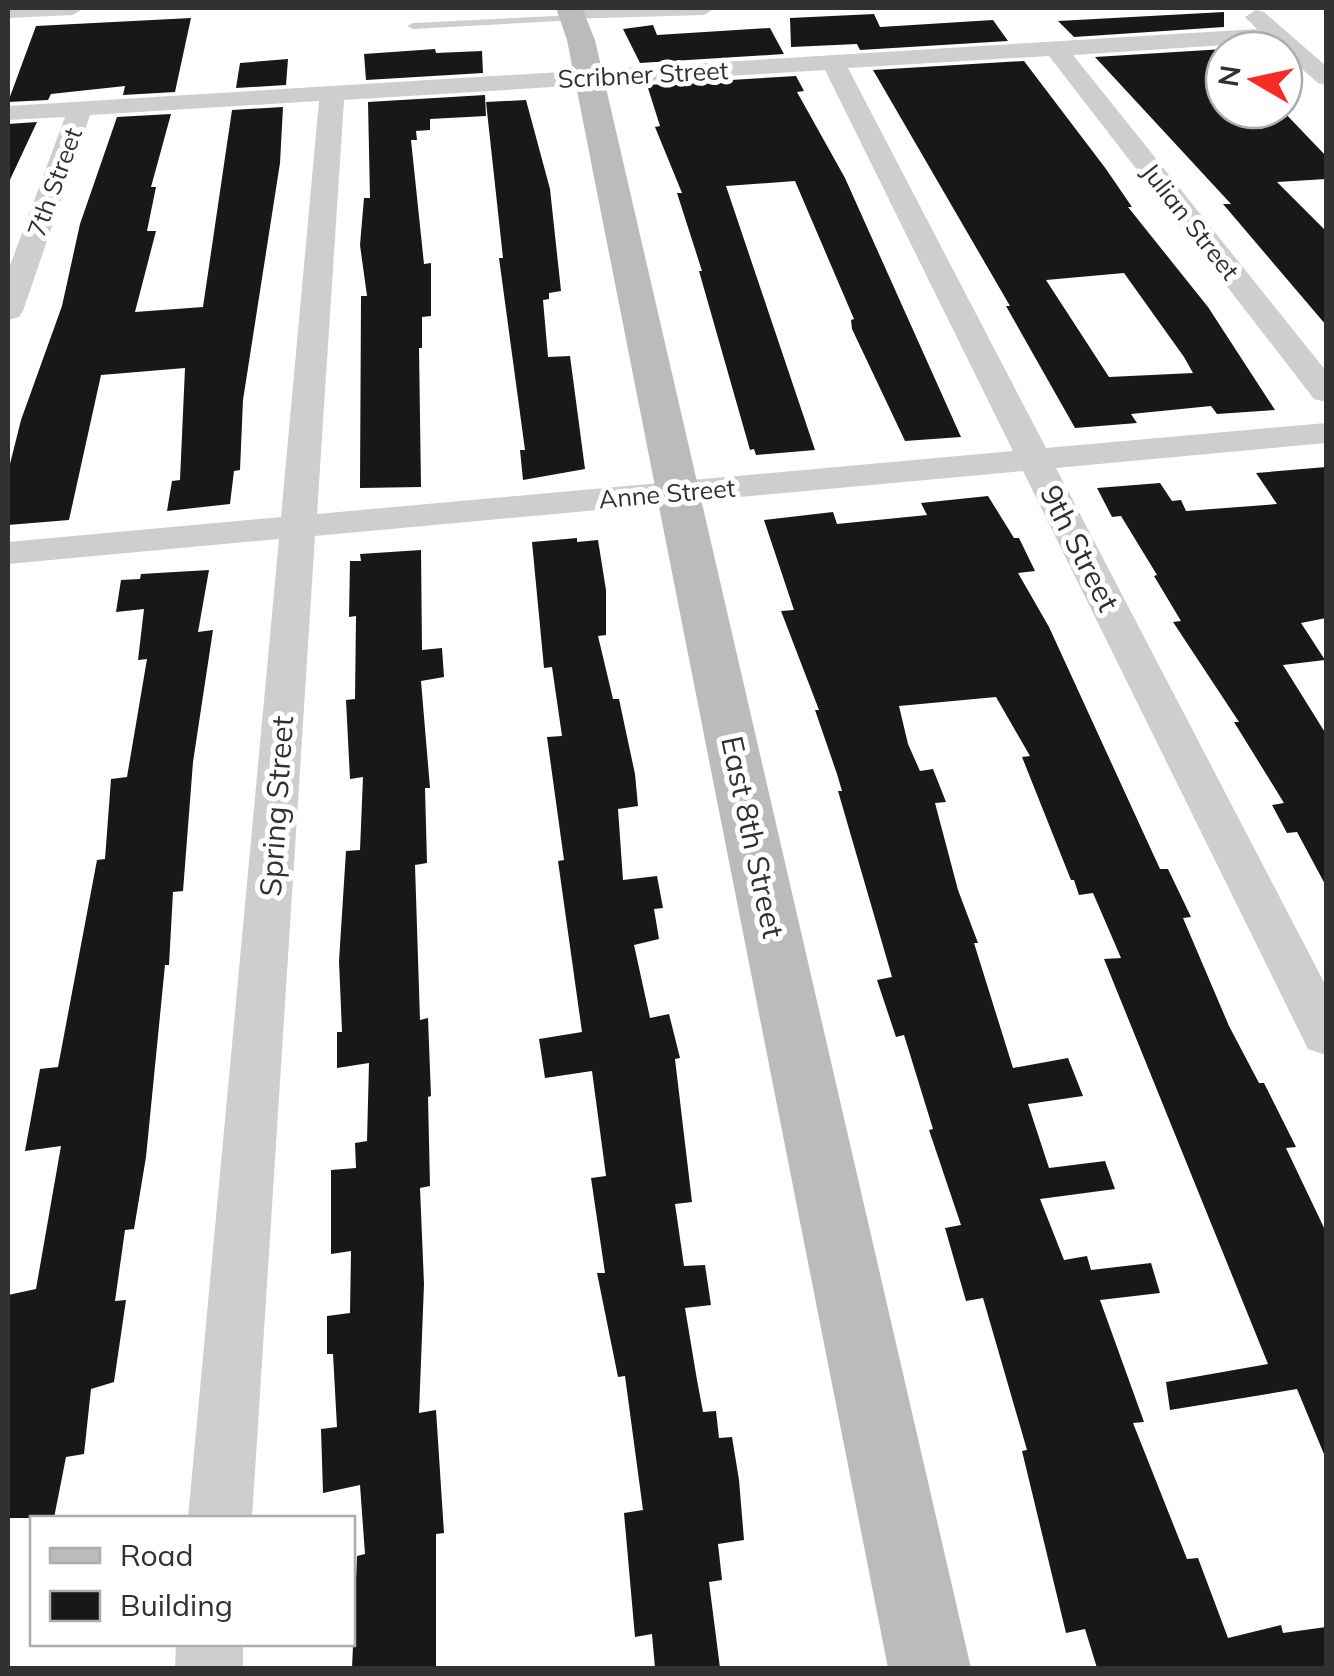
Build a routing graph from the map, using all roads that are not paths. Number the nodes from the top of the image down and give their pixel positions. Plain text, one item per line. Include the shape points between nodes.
1 (73, 8) edge
2 (704, 8) edge
3 (1242, 8) edge
4 (8, 11) edge
5 (572, 13) edge
6 (413, 26) dead end
7 (1271, 30) edge
8 (1204, 40) edge
9 (1056, 49) junction
10 (1304, 58) edge
11 (833, 63) junction
12 (588, 78) junction
13 (1326, 78) edge
14 (332, 94) junction
15 (80, 109) junction
16 (8, 114) edge
17 (20, 245) edge
18 (8, 311) edge
19 (1326, 392) edge
20 (1326, 433) edge
21 (1035, 460) junction
22 (679, 492) junction
23 (298, 527) junction
24 (8, 553) edge
25 (1326, 1034) edge
26 (220, 1516) edge
27 (930, 1668) edge

1 - 4 street
2 - 5 street
3 - 7 street
5 - 6 lane
5 - 12 street, East 8th Street
8 - 9 street, Scribner Street
9 - 11 street, Scribner Street
9 - 19 street, Julian Street
10 - 13 street
11 - 12 street, Scribner Street
11 - 21 street, 9th Street
12 - 14 street, Scribner Street
12 - 22 street, East 8th Street
14 - 15 street, Scribner Street
14 - 23 street, Spring Street
15 - 16 street, Scribner Street
15 - 17 street, 7th Street
17 - 18 street, 7th Street
20 - 21 street, Anne Street
21 - 22 street, Anne Street
21 - 25 street, 9th Street
22 - 23 street, Anne Street
22 - 27 street, East 8th Street
23 - 24 street, Anne Street
23 - 26 street, Spring Street

